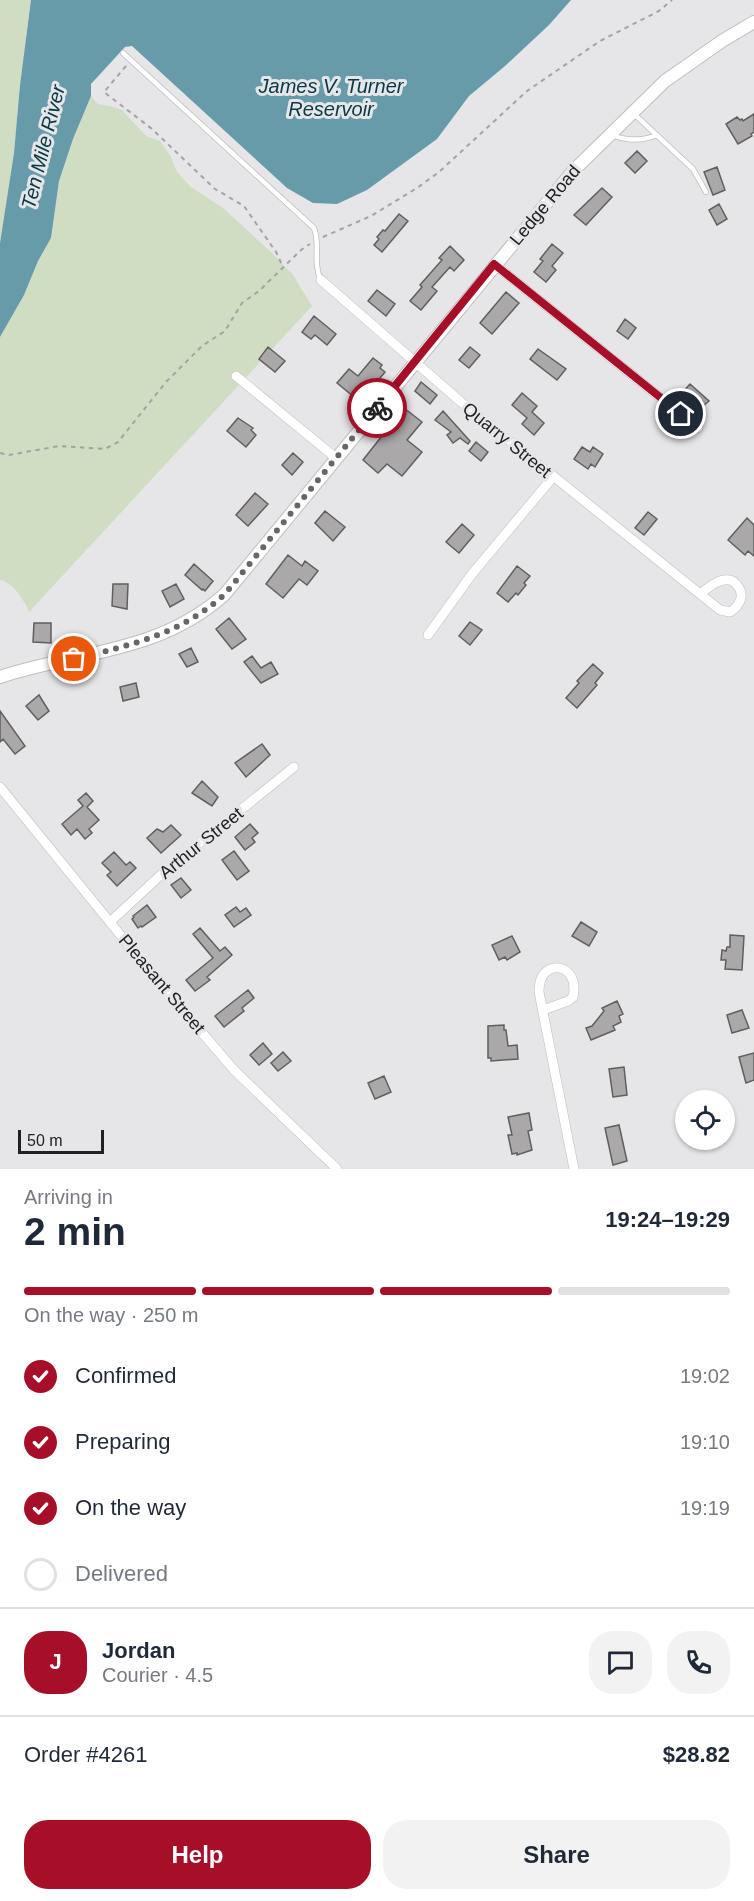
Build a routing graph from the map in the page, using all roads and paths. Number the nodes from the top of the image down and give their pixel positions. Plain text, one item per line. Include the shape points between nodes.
1 (672, 0) edge
2 (754, 22) edge
3 (123, 53) dead end
4 (130, 60) junction
5 (632, 112) junction
6 (610, 133) junction
7 (657, 135) junction
8 (706, 192) dead end
9 (318, 239) junction
10 (494, 264) junction
11 (284, 267) junction
12 (321, 280) joint
13 (414, 363) junction
14 (236, 376) dead end
15 (698, 428) dead end
16 (0, 453) edge
17 (336, 458) junction
18 (553, 477) junction
19 (700, 594) dead end
20 (428, 635) dead end
21 (0, 677) edge
22 (294, 767) dead end
23 (0, 787) edge
24 (110, 922) junction
25 (543, 1010) junction
26 (338, 1169) edge
27 (574, 1169) edge

1 - 9 path via 659,12 600,41 527,91 417,188 372,216
2 - 5 street, Ledge Road via 665,81
3 - 4 lane
4 - 9 lane via 314,228
4 - 11 path via 104,92 152,129 215,189 244,206
5 - 6 street, Ledge Road
5 - 7 lane
6 - 7 lane via 621,139
6 - 10 street, Ledge Road
7 - 8 lane via 693,169
9 - 11 path
9 - 12 lane via 316,269
10 - 13 street, Ledge Road
10 - 15 street
11 - 16 path via 242,303 225,332 202,346 166,382 118,442 105,449 59,446 9,455
12 - 13 street, Quarry Street
13 - 17 street, Ledge Road
13 - 18 street, Quarry Street
14 - 17 street
17 - 21 street, Ledge Road via 225,594 200,614 176,629 146,640
18 - 19 street, Quarry Street
18 - 20 street via 472,574
22 - 24 street, Arthur Street via 165,870
23 - 24 street, Pleasant Street
24 - 26 street, Pleasant Street via 234,1070
25 - 25 street via 539,983 543,973 552,968 569,972 574,980 573,997
25 - 27 street

